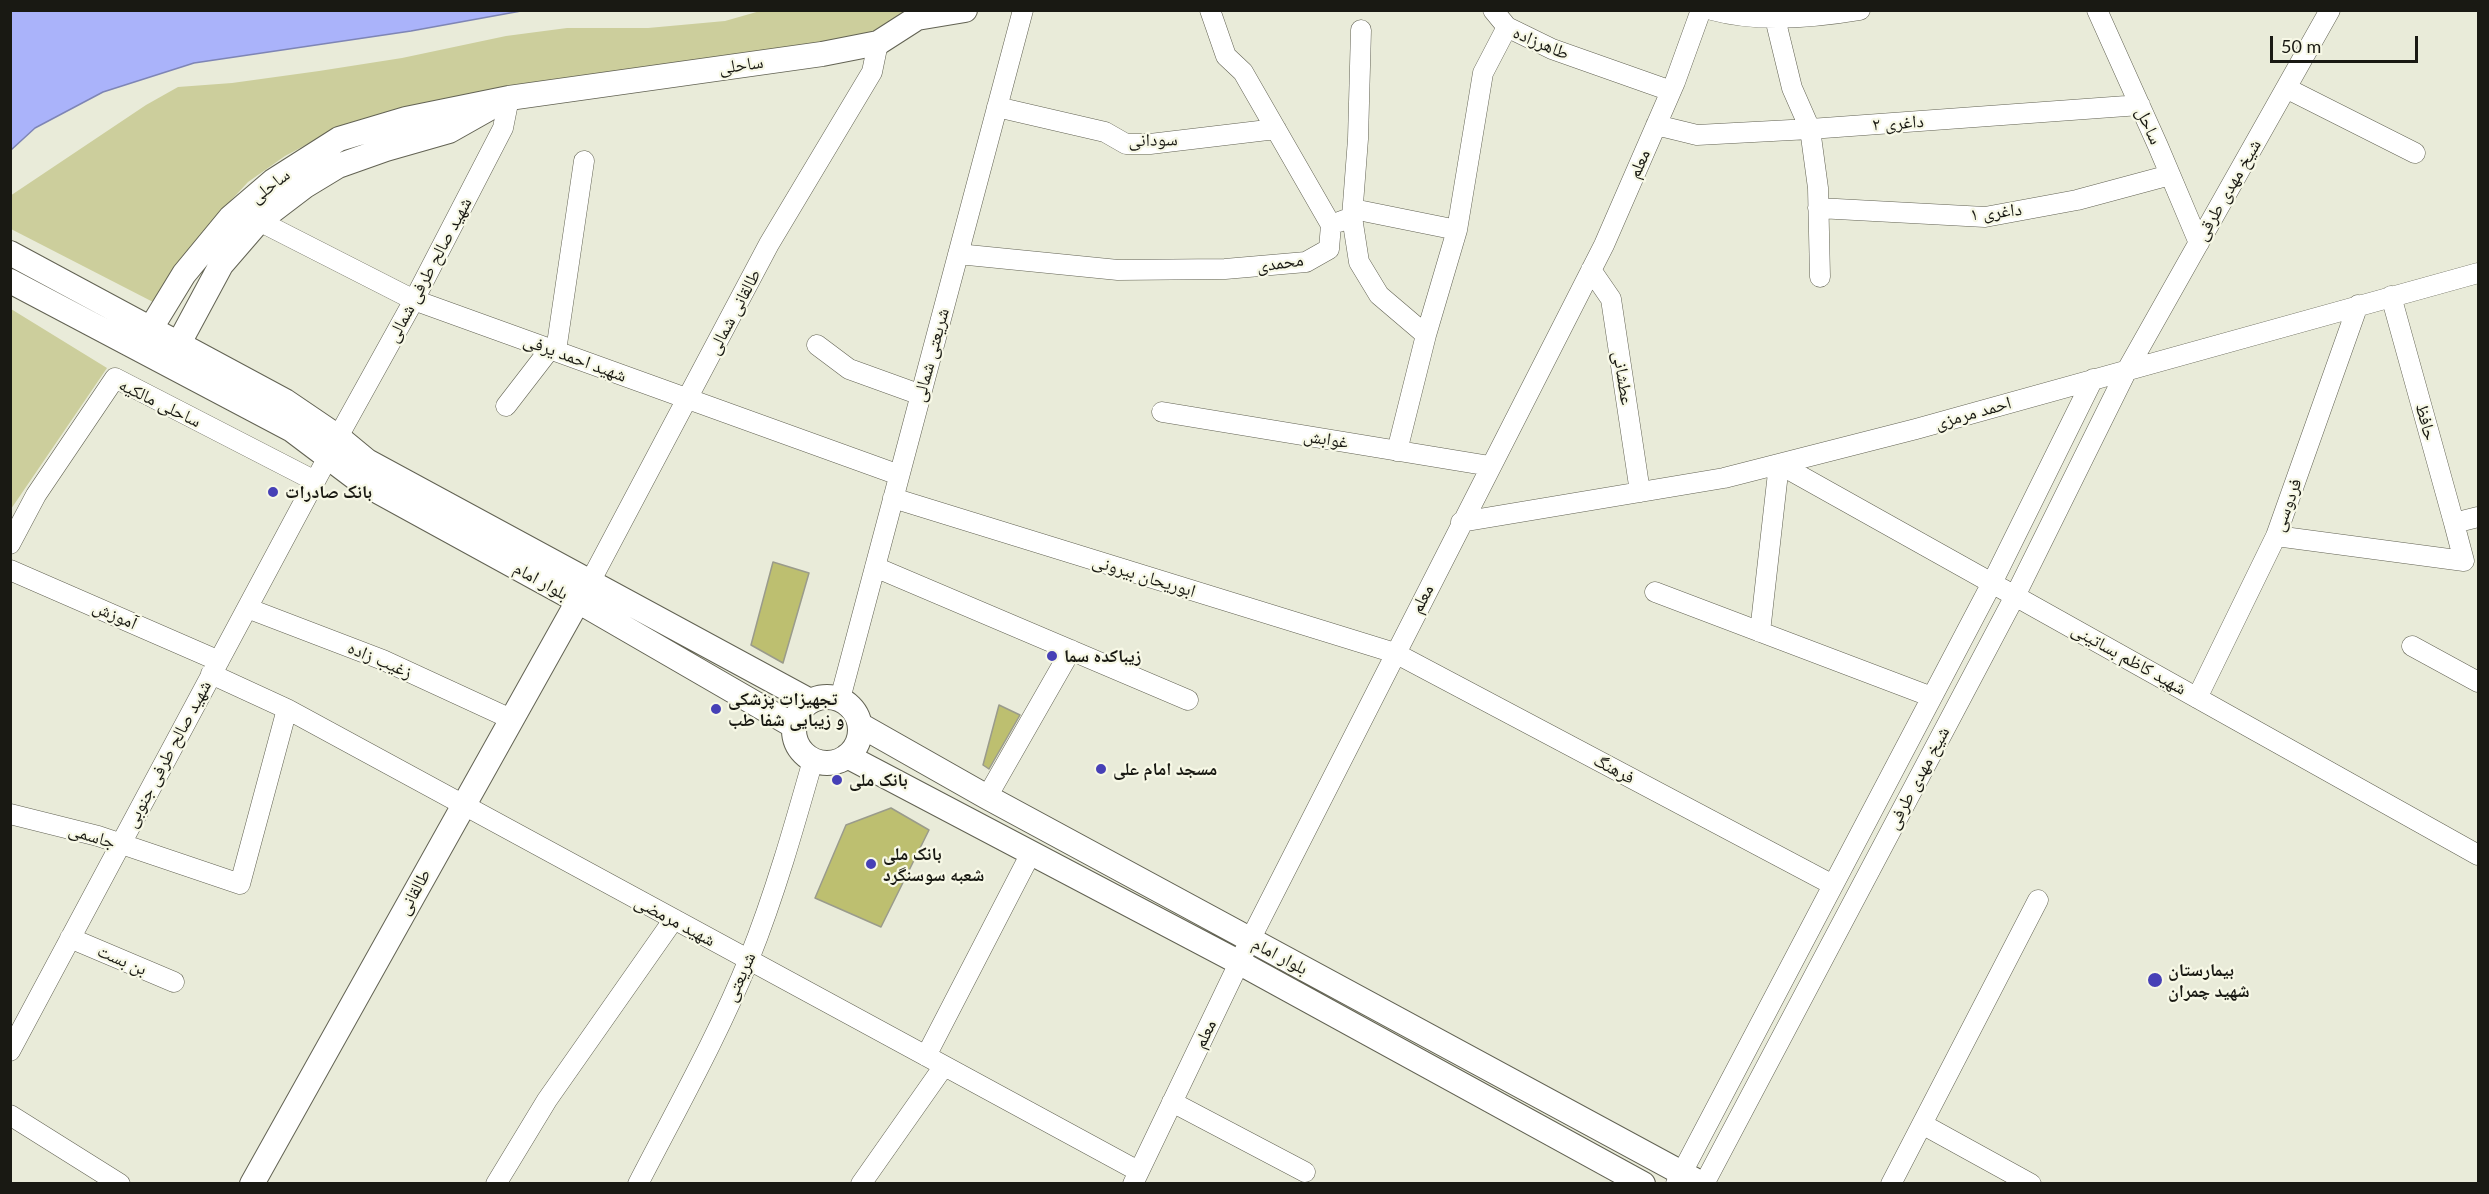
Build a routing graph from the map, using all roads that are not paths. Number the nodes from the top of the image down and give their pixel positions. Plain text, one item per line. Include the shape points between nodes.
1 (965, 10) edge
2 (1023, 10) edge
3 (1210, 10) edge
4 (1492, 10) edge
5 (1701, 10) edge
6 (1712, 10) edge
7 (1860, 10) edge
8 (2097, 10) edge
9 (2330, 10) edge
10 (1773, 13) edge
11 (1507, 27) junction
12 (1361, 30) dead end
13 (878, 43) junction
14 (2286, 88) junction
15 (1671, 91) junction
16 (508, 98) junction
17 (2140, 105) junction
18 (997, 107) junction
19 (1656, 125) junction
20 (1276, 129) junction
21 (1810, 129) junction
22 (2415, 153) dead end
23 (584, 161) dead end
24 (2170, 175) junction
25 (1818, 208) junction
26 (1352, 213) junction
27 (259, 221) junction
28 (1331, 225) junction
29 (1457, 230) junction
30 (2199, 243) junction
31 (10, 253) edge
32 (958, 254) junction
33 (1591, 270) junction
34 (2478, 273) edge
35 (1820, 277) dead end
36 (10, 281) edge
37 (2391, 296) junction
38 (414, 300) junction
39 (2358, 305) junction
40 (151, 328) junction
41 (1426, 335) junction
42 (178, 343) junction
43 (817, 345) dead end
44 (553, 350) junction
45 (2127, 370) junction
46 (2093, 379) junction
47 (921, 395) junction
48 (688, 399) junction
49 (506, 406) dead end
50 (1162, 412) dead end
51 (333, 447) junction
52 (1397, 451) junction
53 (1779, 464) junction
54 (1490, 466) junction
55 (899, 475) junction
56 (315, 481) junction
57 (1640, 492) junction
58 (893, 498) junction
59 (2478, 517) edge
60 (1461, 522) junction
61 (2454, 524) junction
62 (2276, 536) junction
63 (10, 544) edge
64 (875, 567) junction
65 (10, 570) edge
66 (1992, 583) junction
67 (584, 592) junction
68 (1655, 592) dead end
69 (2015, 596) junction
70 (247, 608) junction
71 (1760, 632) junction
72 (2412, 646) dead end
73 (1071, 650) junction
74 (1395, 653) junction
75 (215, 667) junction
76 (2478, 682) edge
77 (1932, 697) junction
78 (2197, 698) junction
79 (840, 699) junction
80 (1188, 700) dead end
81 (810, 701) junction
82 (287, 709) junction
83 (511, 719) junction
84 (860, 725) junction
85 (794, 726) junction
86 (847, 756) junction
87 (813, 760) junction
88 (987, 797) junction
89 (463, 805) junction
90 (10, 814) edge
91 (120, 845) junction
92 (1031, 853) junction
93 (2478, 855) edge
94 (1833, 885) junction
95 (2038, 900) dead end
96 (674, 920) junction
97 (70, 938) junction
98 (1250, 940) junction
99 (749, 960) junction
100 (1240, 963) junction
101 (174, 982) dead end
102 (10, 1051) edge
103 (926, 1056) junction
104 (944, 1066) junction
105 (1172, 1102) junction
106 (10, 1115) edge
107 (1922, 1124) junction
108 (1305, 1172) dead end
109 (1135, 1178) edge
110 (1691, 1181) edge
111 (120, 1184) edge
112 (252, 1184) edge
113 (496, 1184) edge
114 (638, 1184) edge
115 (861, 1184) edge
116 (1643, 1184) edge
117 (1891, 1184) edge
118 (2031, 1184) edge

1 - 13 main road, ساحلی via 917,18
2 - 18 street, شریعتی شمالی
3 - 20 street via 1226,56 1243,72
4 - 11 street
5 - 15 street, معلم
6 - 10 street via 1735,16
7 - 10 street via 1825,16
8 - 17 street, ساحل
9 - 14 street, شیخ مهدی طرقی
10 - 21 street via 1792,88
11 - 15 street, طاهرزاده via 1552,49
11 - 29 street, طاهرزاده via 1483,74
12 - 26 street
13 - 16 main road, ساحلی
13 - 48 street, طالقانی شمالی via 872,72 770,244
14 - 22 street
14 - 30 street, شیخ مهدی طرقی
15 - 19 street, معلم
16 - 27 main road, ساحلی via 449,131 338,166
16 - 38 street, شهید صالح طرفی شمالی via 503,128
16 - 40 main road, ساحلی via 406,118 339,139 273,182 231,217 184,274
17 - 21 street, داغری ۲
17 - 24 street, ساحل
18 - 20 street, سودانی via 1105,132 1126,144
18 - 32 street, شریعتی شمالی
19 - 21 street, داغری ۲ via 1697,135
19 - 33 street, معلم
20 - 28 street
21 - 25 street
23 - 44 street
24 - 25 street, داغری ۱ via 2077,200 1985,217
24 - 30 street, ساحل
25 - 35 street
26 - 28 street
26 - 29 street
26 - 41 street via 1359,262 1379,295
27 - 38 street, شهید احمد یرفی
27 - 42 main road, ساحلی via 221,265
28 - 32 street, محمدی via 1329,249 1306,262 1225,269 1118,270
29 - 41 street, طاهرزاده
30 - 45 street, شیخ مهدی طرقی
31 - 40 main road
32 - 47 street, شریعتی شمالی
33 - 54 street, معلم
33 - 57 street, عطشانی via 1611,299
34 - 37 street, احمد مرمزی
36 - 51 main road, بلوار امام via 292,430
37 - 39 street, احمد مرمزی
37 - 61 street, حافظ
38 - 44 street, شهید احمد یرفی
38 - 51 street, شهید صالح طرفی شمالی
39 - 45 street, احمد مرمزی
39 - 62 street, فردوسی
40 - 42 main road
41 - 52 street, طاهرزاده
42 - 51 main road via 285,400
43 - 47 street via 849,369
44 - 48 street, شهید احمد یرفی
44 - 49 street
45 - 46 street, احمد مرمزی
45 - 69 street, شیخ مهدی طرفی
46 - 53 street, احمد مرمزی
46 - 66 street, شیخ مهدی طرفی
47 - 55 street, شریعتی شمالی
48 - 55 street, شهید احمد یرفی
48 - 67 street, طالقانی شمالی
50 - 52 street, غوابش
51 - 56 street, شهید صالح طرفی جنوبی
51 - 67 main road, بلوار امام via 367,461
51 - 67 main road, بلوار امام via 361,482
52 - 54 street, غوابش
53 - 57 street, احمد مرمزی
53 - 66 street, شهید کاظم بساتینی
53 - 71 street
54 - 60 street, معلم
55 - 58 street, شریعتی شمالی
56 - 63 street, ساحلی مالکیه via 115,378 36,495
56 - 70 street, شهید صالح طرفی جنوبی
57 - 60 street, احمد مرمزی
58 - 64 street, شریعتی شمالی
58 - 74 street, ابوریحان بیرونی
59 - 61 street
60 - 74 street, معلم
61 - 62 street, حافظ via 2464,561
62 - 78 street, فردوسی
64 - 73 street
64 - 79 street, شریعتی شمالی
65 - 75 street, آموزش
66 - 69 street, شهید کاظم بساتینی
66 - 77 street, شیخ مهدی طرفی
67 - 81 main road, بلوار امام
67 - 83 main road, طالقانی
67 - 85 main road, بلوار امام
68 - 71 street
69 - 78 street, شهید کاظم بساتینی
69 - 110 street, شیخ مهدی طرفی
70 - 75 street, شهید صالح طرفی جنوبی
70 - 83 street, زغیب زاده via 383,660
71 - 77 street
72 - 76 street
73 - 80 street
73 - 88 street
74 - 94 street, فرهنگ
74 - 98 street, معلم
75 - 82 street, شهید مرمضی
75 - 91 street, شهید صالح طرفی جنوبی
77 - 94 street, شیخ مهدی طرفی
78 - 93 street, شهید کاظم بساتینی
79 - 81 main road via 819,697
79 - 84 main road via 853,710
81 - 85 main road
82 - 89 street, شهید مرمضی
82 - 91 street, جاسمی via 240,884
83 - 89 main road, طالقانی
84 - 86 main road via 857,742
84 - 88 main road, بلوار امام
85 - 87 main road via 798,746
86 - 87 main road via 831,762
86 - 92 main road, بلوار امام
87 - 99 street, شریعتی via 789,845
88 - 98 main road, بلوار امام
89 - 96 street, شهید مرمضی
89 - 112 main road, طالقانی
90 - 91 street, جاسمی
91 - 97 street, شهید صالح طرفی جنوبی
92 - 100 main road, بلوار امام
92 - 103 street
94 - 110 street, شیخ مهدی طرفی
95 - 107 street
96 - 99 street, شهید مرمضی
96 - 113 street via 547,1100
97 - 101 street, بن بست
97 - 102 street, شهید صالح طرفی جنوبی
98 - 100 street, معلم
98 - 110 main road, بلوار امام
99 - 103 street, شهید مرمضی
99 - 114 street, شریعتی
100 - 105 street, معلم
100 - 116 main road, بلوار امام
103 - 104 street, شهید مرمضی
104 - 109 street, شهید مرمضی
104 - 115 street
105 - 108 street
105 - 109 street, معلم
106 - 111 street
107 - 117 street
107 - 118 street

